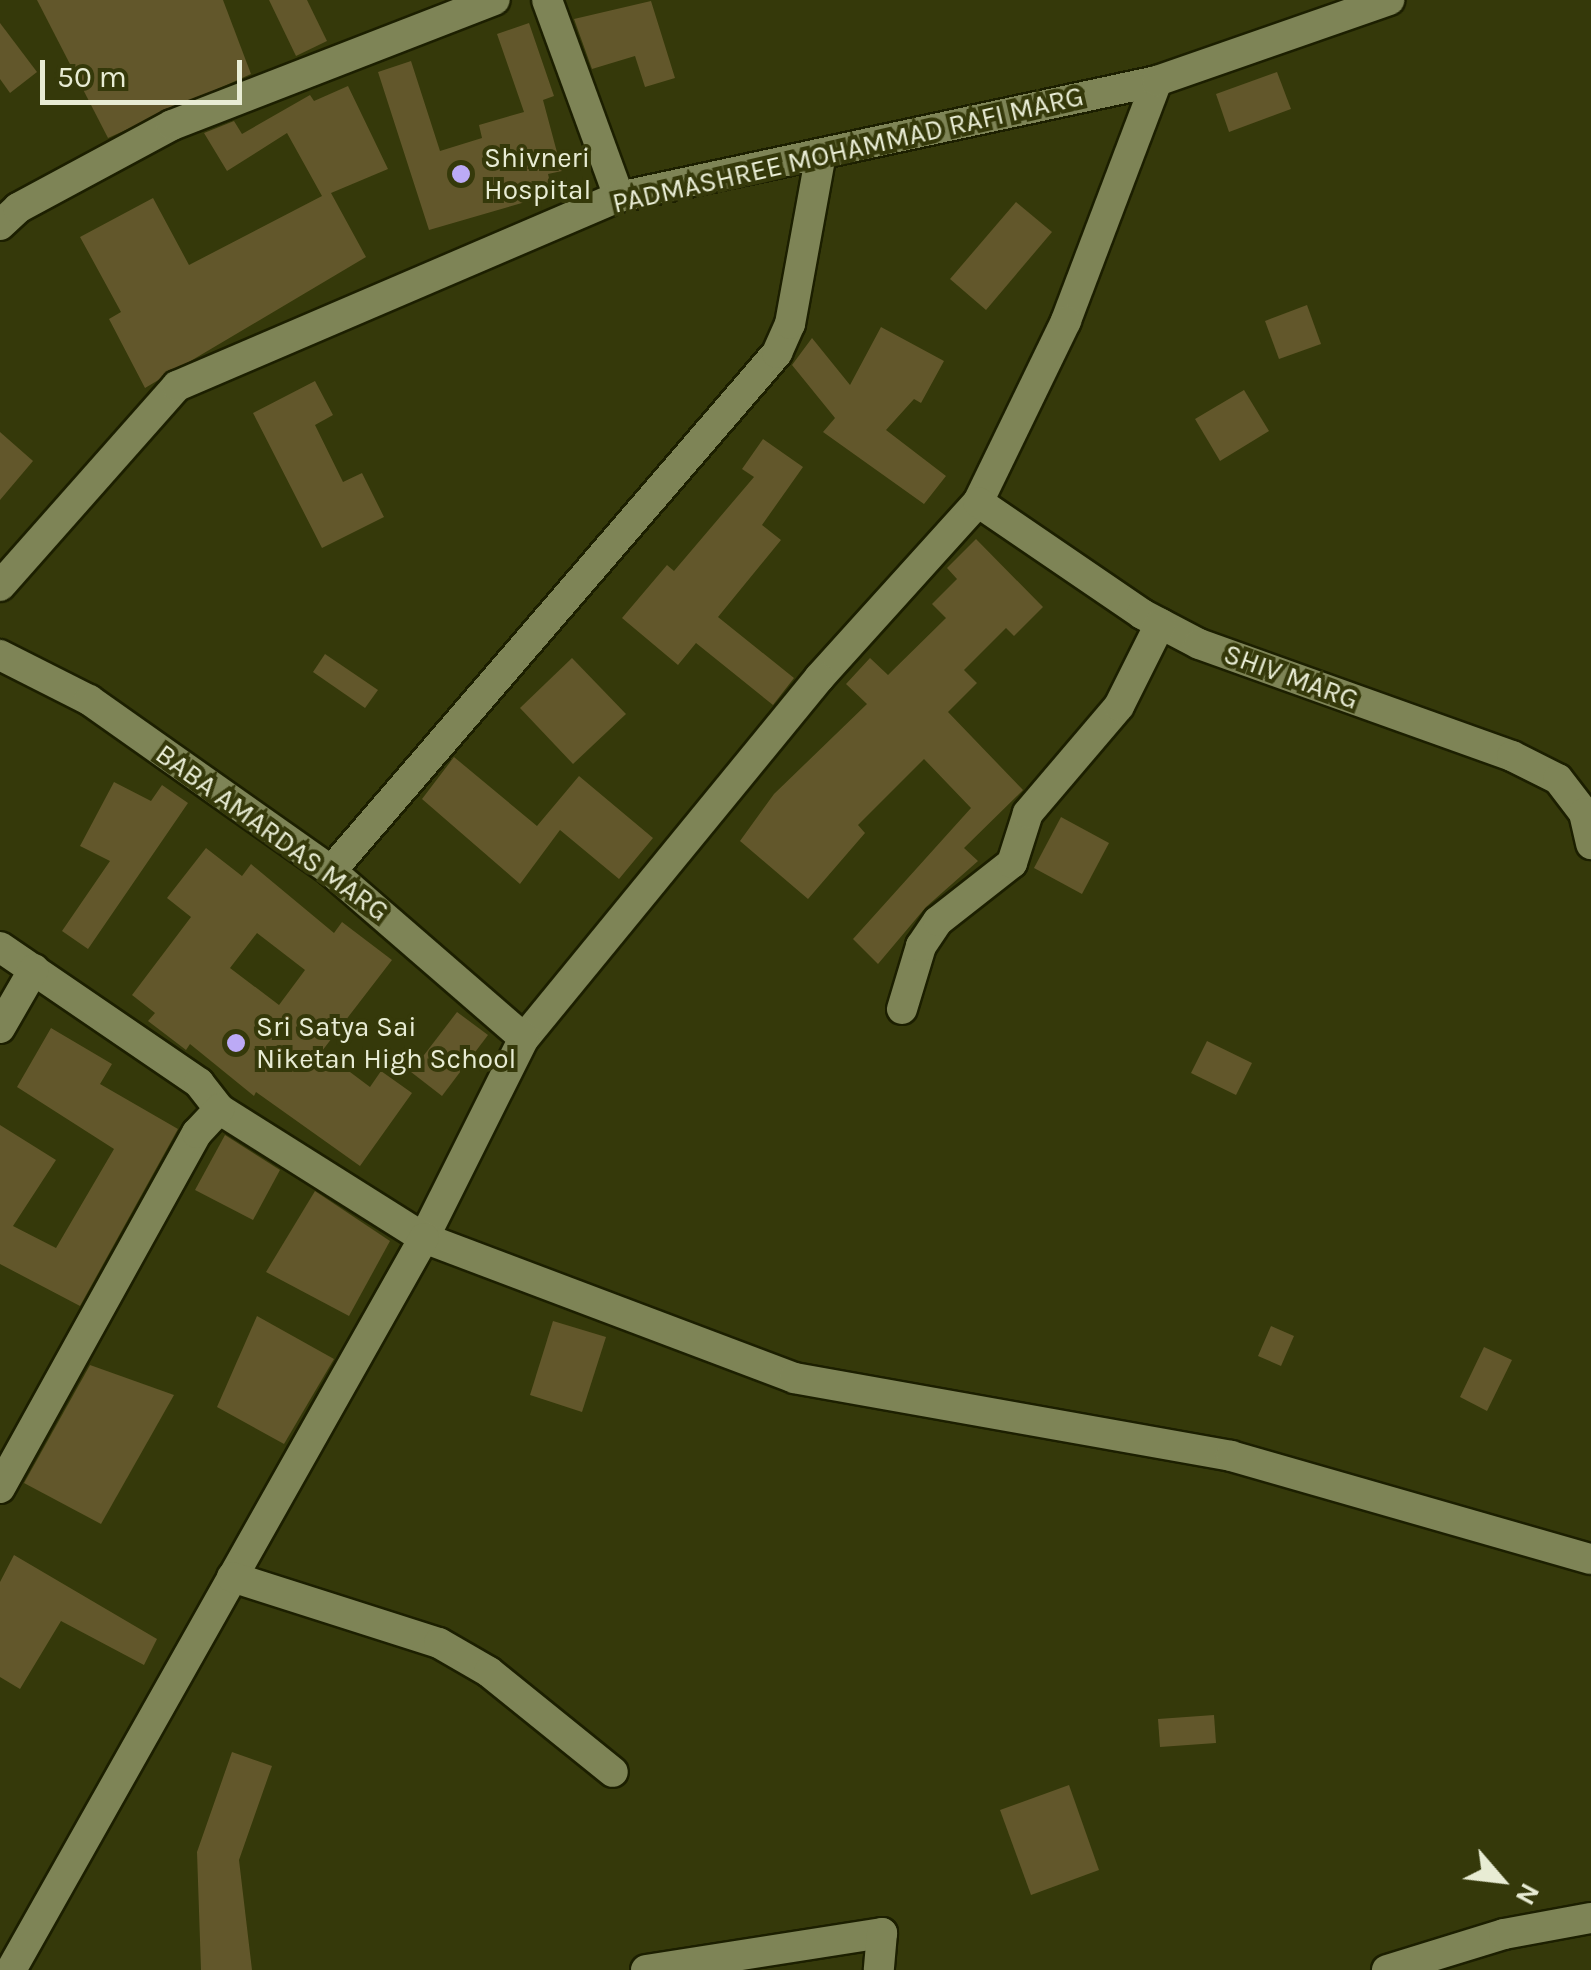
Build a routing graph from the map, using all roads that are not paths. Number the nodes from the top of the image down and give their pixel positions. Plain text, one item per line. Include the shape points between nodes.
1 (496, 0) edge
2 (547, 0) edge
3 (1389, 0) edge
4 (1157, 81) junction
5 (821, 154) junction
6 (619, 197) junction
7 (0, 224) edge
8 (978, 502) junction
9 (0, 586) edge
10 (1160, 624) junction
11 (0, 656) edge
12 (1591, 844) edge
13 (331, 871) junction
14 (0, 947) edge
15 (34, 969) junction
16 (902, 1010) dead end
17 (0, 1028) edge
18 (524, 1038) junction
19 (219, 1109) junction
20 (424, 1238) junction
21 (0, 1488) edge
22 (1591, 1559) edge
23 (232, 1577) junction
24 (613, 1772) dead end
25 (1591, 1918) edge
26 (12, 1970) edge
27 (646, 1970) edge
28 (879, 1970) edge
29 (1387, 1970) edge

1 - 7 street via 172,125
2 - 6 street
3 - 4 street, PADMASHREE MOHAMMAD RAFI MARG
4 - 5 street, PADMASHREE MOHAMMAD RAFI MARG
4 - 8 street via 1066,321
5 - 6 street, PADMASHREE MOHAMMAD RAFI MARG
5 - 13 street via 790,324 777,353
6 - 9 street, PADMASHREE MOHAMMAD RAFI MARG via 177,386
8 - 10 street, SHIV MARG
8 - 18 street via 819,678
10 - 12 street, SHIV MARG via 1558,779 1584,813
10 - 16 street via 1120,706 1028,813 1012,863 938,922 921,946
11 - 13 street, BABA AMARDAS MARG via 89,700
13 - 18 street, BABA AMARDAS MARG
14 - 15 street
15 - 17 street
15 - 19 street via 199,1083
18 - 20 street
19 - 20 street
19 - 21 street via 198,1134
20 - 22 street via 794,1378 1231,1456
20 - 23 street
23 - 24 street via 439,1642 489,1672
23 - 26 street
25 - 29 street via 1504,1934
27 - 28 street via 882,1933

